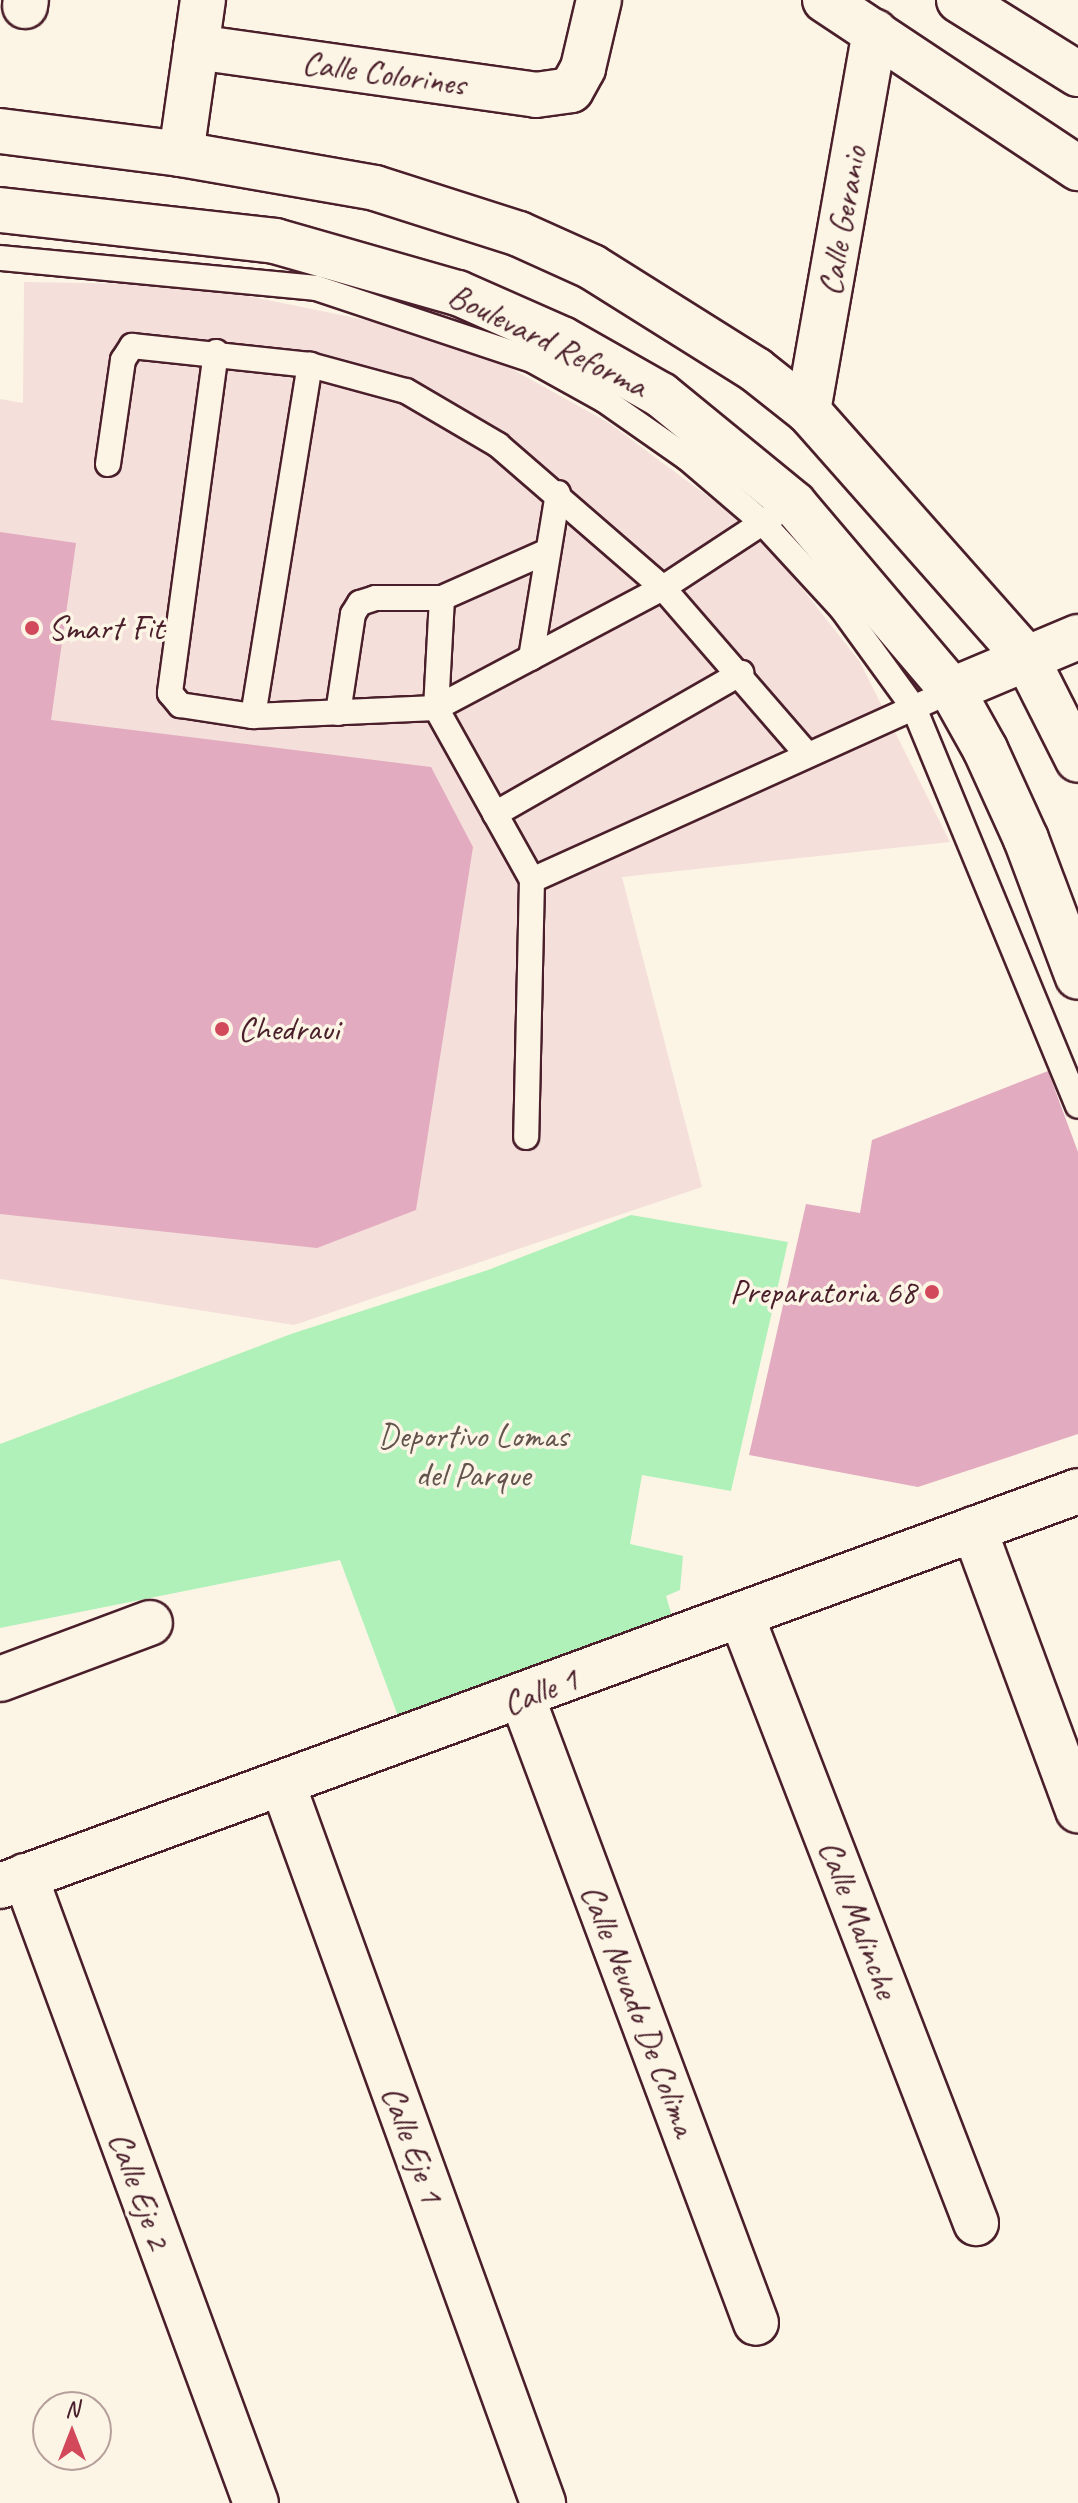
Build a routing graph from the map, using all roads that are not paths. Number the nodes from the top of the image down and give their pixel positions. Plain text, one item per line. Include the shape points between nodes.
1 (203, 0) edge
2 (599, 0) edge
3 (825, 0) edge
4 (959, 0) edge
5 (875, 32) junction
6 (196, 47) junction
7 (1078, 74) edge
8 (0, 131) edge
9 (181, 154) junction
10 (1078, 168) edge
11 (0, 210) edge
12 (0, 258) edge
13 (216, 352) junction
14 (310, 365) junction
15 (808, 411) junction
16 (108, 464) dead end
17 (558, 493) junction
18 (778, 513) junction
19 (548, 551) junction
20 (663, 588) junction
21 (442, 598) junction
22 (1076, 626) edge
23 (1026, 657) junction
24 (531, 658) junction
25 (741, 673) junction
26 (933, 699) junction
27 (436, 708) junction
28 (338, 713) junction
29 (253, 716) junction
30 (807, 754) junction
31 (1078, 760) edge
32 (495, 814) junction
33 (532, 880) junction
34 (1078, 977) edge
35 (1078, 1106) edge
36 (526, 1137) dead end
37 (1078, 1491) edge
38 (974, 1529) junction
39 (741, 1615) junction
40 (150, 1623) dead end
41 (0, 1679) edge
42 (522, 1697) junction
43 (283, 1785) junction
44 (1078, 1810) edge
45 (12, 1881) edge
46 (976, 2223) dead end
47 (756, 2323) dead end
48 (256, 2503) edge
49 (543, 2503) edge

1 - 6 street
2 - 6 street, Calle Colorines via 583,68 571,90 536,95
3 - 5 street
4 - 7 street
5 - 10 street
5 - 15 street, Calle Geranio
6 - 9 street
8 - 9 street
9 - 15 street via 375,188 519,234 592,267 660,307
11 - 18 street, Boulevard Reforma via 275,241 458,293 562,339 661,395
12 - 18 lane via 316,288 460,332 532,360 604,400
13 - 14 lane
13 - 16 lane via 132,346 123,360
13 - 29 lane via 170,693 180,705
14 - 17 lane via 406,391 453,415
14 - 29 lane
15 - 23 street
17 - 19 lane
17 - 20 lane
18 - 20 lane
18 - 26 street, Boulevard Reforma
19 - 21 lane
19 - 24 lane
20 - 24 lane
20 - 25 lane
21 - 27 lane
21 - 28 lane via 375,598 360,603 353,614
22 - 23 street
23 - 26 street
23 - 31 street
24 - 27 lane
25 - 30 lane
25 - 32 lane
26 - 30 lane
26 - 34 street, Boulevard Reforma via 1020,826
26 - 35 lane
27 - 28 lane
27 - 32 lane
28 - 29 lane
30 - 33 lane
32 - 33 lane
33 - 36 lane
37 - 38 street, Calle 1
38 - 39 street, Calle 1
38 - 44 street
39 - 42 street, Calle 1
39 - 46 street, Calle Malinche
40 - 41 street
42 - 43 street, Calle 1
42 - 47 street, Calle Nevado De Colima
43 - 45 street, Calle 1
43 - 49 street, Calle Eje 1
45 - 48 street, Calle Eje 2

